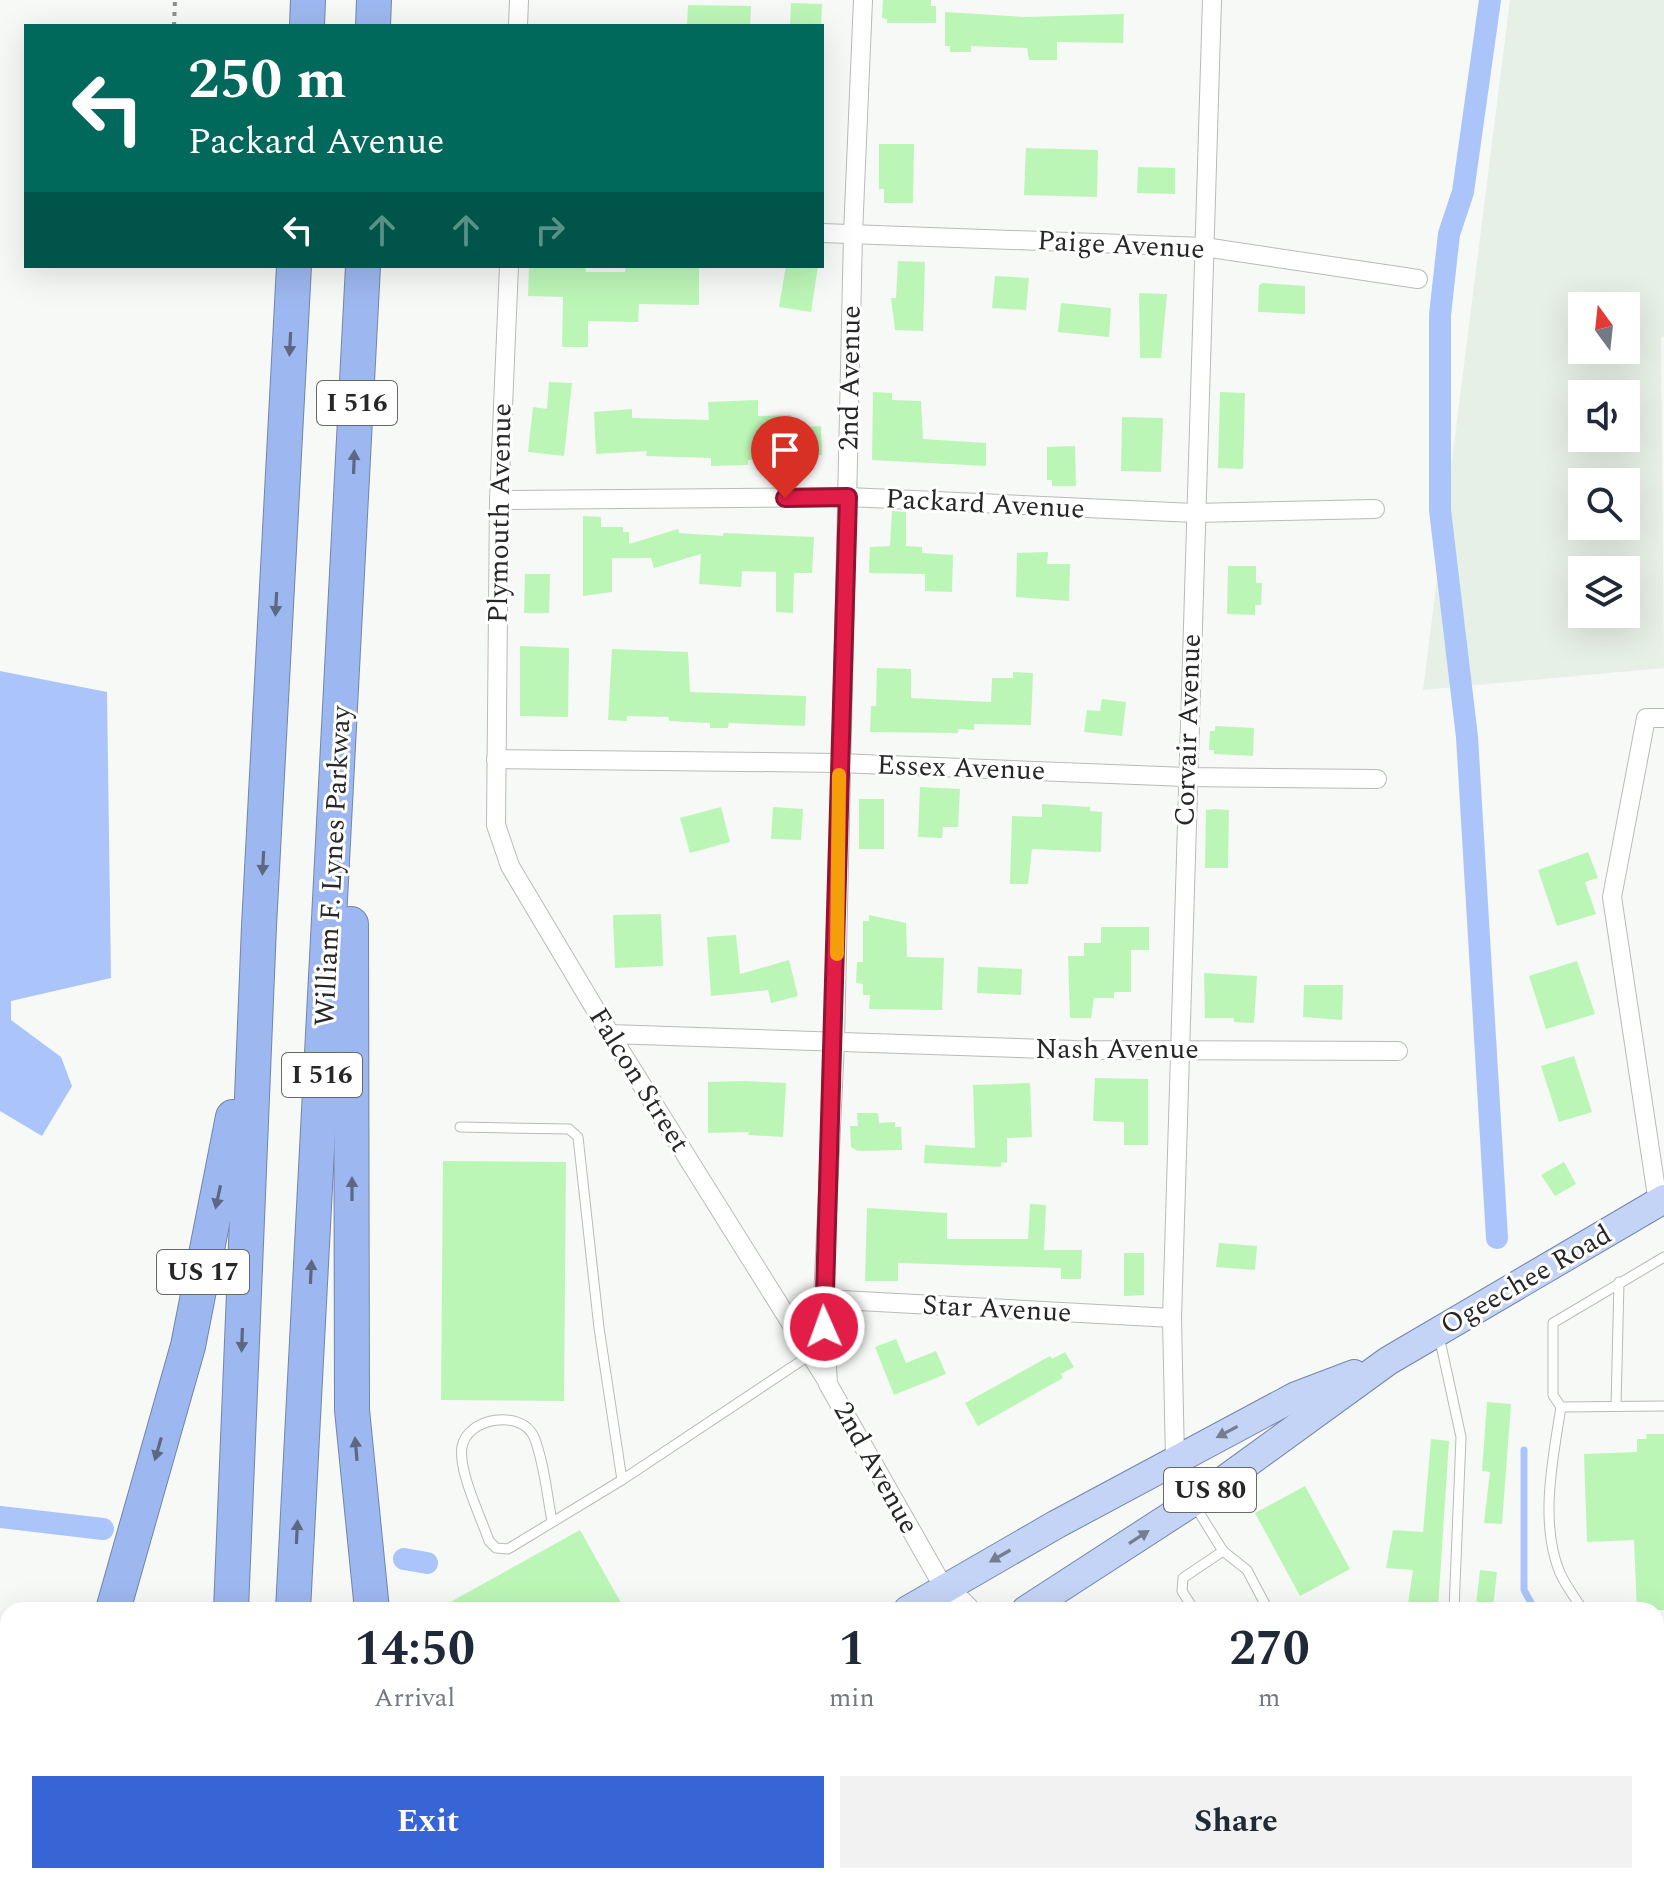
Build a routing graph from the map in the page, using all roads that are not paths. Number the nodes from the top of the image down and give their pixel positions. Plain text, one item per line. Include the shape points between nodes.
1 (308, 0) edge
2 (374, 0) edge
3 (519, 0) edge
4 (863, 0) edge
5 (1212, 0) edge
6 (307, 24) edge
7 (373, 24) edge
8 (518, 24) edge
9 (824, 233) edge
10 (853, 234) junction
11 (1204, 247) junction
12 (294, 268) edge
13 (363, 268) edge
14 (509, 268) edge
15 (1418, 279) dead end
16 (848, 497) junction
17 (499, 500) junction
18 (1375, 509) dead end
19 (1194, 513) junction
20 (351, 540) junction
21 (1664, 718) edge
22 (496, 759) junction
23 (839, 763) junction
24 (1186, 777) junction
25 (1377, 779) dead end
26 (259, 926) junction
27 (610, 1034) junction
28 (835, 1042) junction
29 (1180, 1049) junction
30 (1398, 1051) dead end
31 (460, 1127) dead end
32 (1661, 1201) edge
33 (1664, 1257) edge
34 (1619, 1282) junction
35 (823, 1299) junction
36 (1172, 1318) junction
37 (1438, 1332) junction
38 (810, 1355) junction
39 (1388, 1361) junction
40 (828, 1384) junction
41 (1616, 1406) junction
42 (1664, 1406) edge
43 (1561, 1407) junction
44 (1175, 1460) junction
45 (622, 1480) junction
46 (1193, 1502) junction
47 (552, 1521) junction
48 (1223, 1551) junction
49 (1092, 1567) junction
50 (944, 1588) junction
51 (115, 1602) edge
52 (231, 1602) edge
53 (293, 1602) edge
54 (371, 1602) edge
55 (921, 1602) edge
56 (958, 1602) edge
57 (1038, 1602) edge
58 (1065, 1602) edge
59 (1189, 1602) edge
60 (1264, 1602) edge
61 (1454, 1602) edge
62 (1578, 1602) edge

1 - 6 highway
2 - 7 highway
3 - 8 street
4 - 10 street, 2nd Avenue
5 - 11 street, Corvair Avenue
9 - 10 street, Paige Avenue
10 - 11 street, Paige Avenue
10 - 16 street, 2nd Avenue
11 - 15 street, Paige Avenue
11 - 19 street, Corvair Avenue
12 -> 26 highway, I 516
20 -> 13 highway, William F. Lynes Parkway / I 516
14 - 17 street, Plymouth Avenue
16 - 17 street, Packard Avenue
16 - 19 street, Packard Avenue
16 - 23 street, 2nd Avenue
17 - 22 street, Plymouth Avenue
18 - 19 street, Packard Avenue
19 - 24 street, Corvair Avenue
53 -> 20 highway, William F. Lynes Parkway / I 516
54 -> 20 highway via 352,1410
21 - 32 street via 1646,718 1612,897
22 - 23 street, Essex Avenue
22 - 27 street, Falcon Street via 496,825 510,866
23 - 24 street, Essex Avenue
23 - 28 street, 2nd Avenue
24 - 25 street, Essex Avenue
24 - 29 street, Corvair Avenue
26 -> 51 highway, US 17 via 228,1148 188,1346
26 -> 52 highway, I 516
27 - 28 street, Nash Avenue
27 - 38 street, Falcon Street
28 - 29 street, Nash Avenue
28 - 35 street, 2nd Avenue
29 - 30 street, Nash Avenue
29 - 36 street, Corvair Avenue
31 - 45 lane via 569,1129 578,1137
32 - 37 main road, Ogeechee Road / US 80
33 - 34 lane
34 - 41 lane
34 - 43 lane via 1553,1323 1553,1395
35 - 36 street, Star Avenue
35 - 40 street, 2nd Avenue
36 - 44 street, Corvair Avenue
37 - 39 main road, Ogeechee Road / US 80
37 - 61 lane via 1461,1437
38 - 40 street, Falcon Street
38 - 45 lane
39 -> 44 main road, Ogeechee Road / US 80 via 1296,1396
39 - 46 main road, Ogeechee Road / US 80
40 - 50 street, 2nd Avenue
41 - 42 lane
41 - 43 lane
43 - 62 lane via 1552,1460 1551,1527 1560,1572
44 -> 50 main road, Ogeechee Road / US 80
45 - 47 lane
46 - 48 lane
49 -> 46 main road, Ogeechee Road / US 80
47 - 47 lane via 508,1549 489,1541 461,1460 470,1432 489,1421 525,1425 534,1436
48 - 59 lane via 1183,1578 1182,1591
48 - 60 lane via 1247,1570
49 - 57 main road, Ogeechee Road / US 80
49 - 58 main road
50 - 55 main road, Ogeechee Road / US 80
50 - 56 main road

